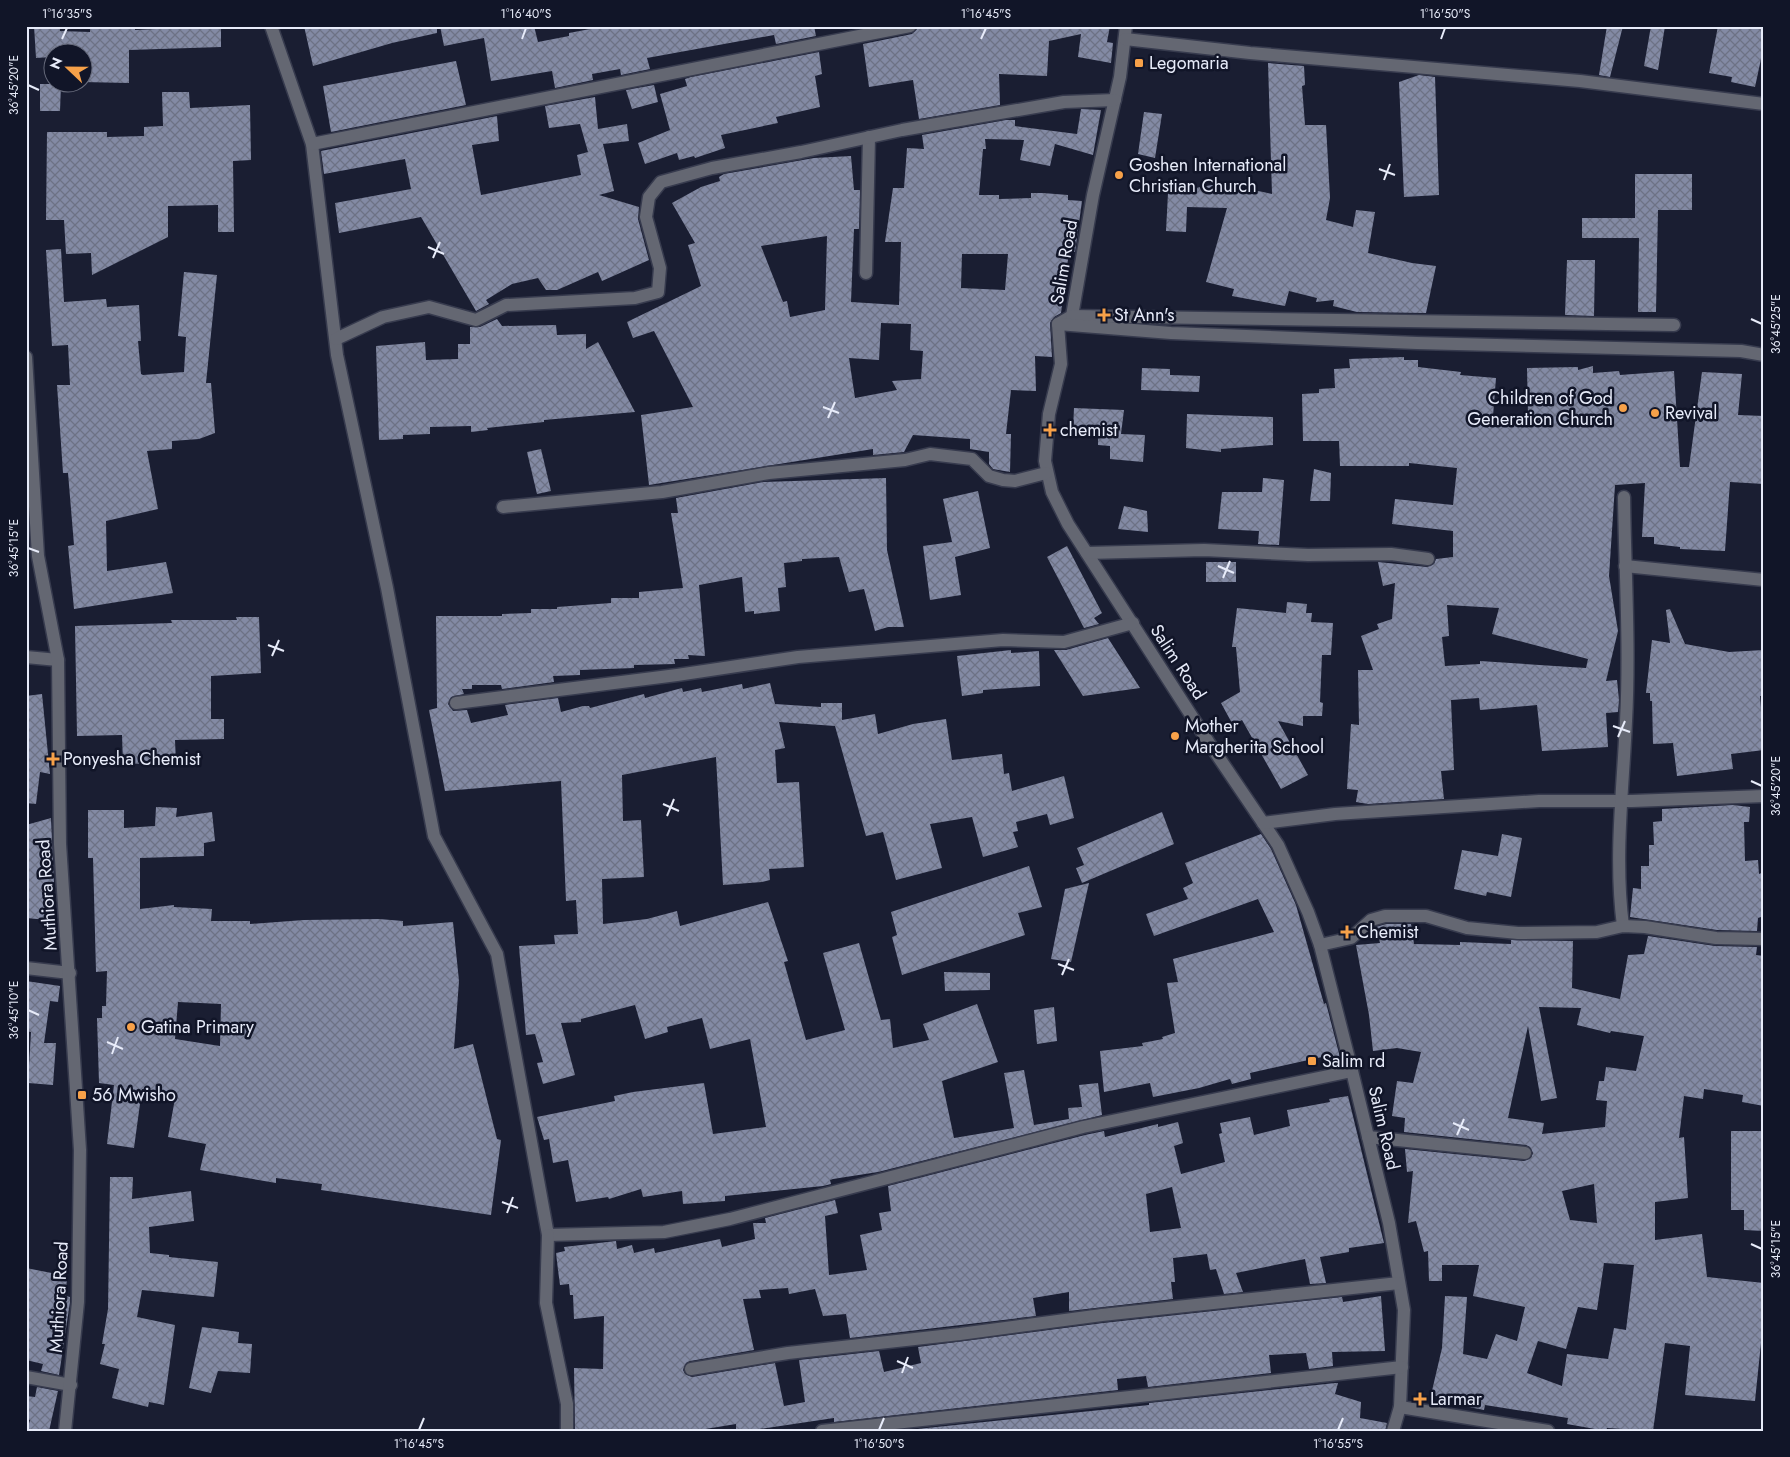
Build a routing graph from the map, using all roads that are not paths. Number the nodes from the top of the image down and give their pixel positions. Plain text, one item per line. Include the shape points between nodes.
1 (270, 26) edge
2 (910, 26) edge
3 (852, 32) edge
4 (1126, 33) edge
5 (1115, 100) junction
6 (1764, 104) edge
7 (870, 137) junction
8 (312, 144) junction
9 (866, 274) dead end
10 (1072, 316) junction
11 (1058, 324) junction
12 (1674, 325) dead end
13 (336, 339) junction
14 (1764, 355) edge
15 (26, 357) edge
16 (27, 384) edge
17 (1046, 473) junction
18 (1624, 497) dead end
19 (30, 503) edge
20 (504, 507) dead end
21 (1087, 553) junction
22 (1428, 559) dead end
23 (1625, 566) junction
24 (1764, 580) edge
25 (1133, 623) junction
26 (26, 657) edge
27 (58, 660) junction
28 (456, 703) dead end
29 (1764, 796) edge
30 (1621, 801) junction
31 (1263, 823) junction
32 (1623, 926) junction
33 (1764, 939) edge
34 (1320, 945) junction
35 (26, 968) edge
36 (70, 973) junction
37 (1352, 1071) junction
38 (1368, 1137) junction
39 (1525, 1153) dead end
40 (548, 1236) junction
41 (1399, 1283) junction
42 (1402, 1367) junction
43 (691, 1369) dead end
44 (26, 1377) edge
45 (71, 1385) junction
46 (1400, 1407) junction
47 (65, 1431) edge
48 (567, 1431) edge
49 (822, 1431) edge
50 (1393, 1431) edge
51 (1548, 1431) edge

1 - 8 street
2 - 3 street
3 - 8 street
4 - 5 street, Salim Road
4 - 6 street via 1250,53 1580,81
5 - 7 street via 1057,103
5 - 10 street, Salim Road
7 - 9 street
7 - 13 street via 712,168 661,182 649,197 646,217 660,268 658,292 635,298 506,305 476,320 429,307 383,317
8 - 13 street
10 - 11 street, Salim Road
10 - 12 street
11 - 14 street via 1170,333 1741,351
11 - 17 street, Salim Road via 1061,364 1046,436
13 - 40 street via 434,836 497,954
15 - 16 street, Muthiora Road
16 - 19 street, Muthiora Road
17 - 20 street via 1015,481 1003,480 989,476 972,459 930,454 905,460 768,473 662,492
17 - 21 street, Salim Road via 1060,508
18 - 23 street
19 - 27 street, Muthiora Road
21 - 22 street via 1204,550 1308,555 1391,554
21 - 25 street, Salim Road
23 - 24 street
23 - 30 street via 1626,721
25 - 28 street via 1064,642 1003,640 798,657
25 - 31 street, Salim Road
26 - 27 street
27 - 36 street, Muthiora Road via 60,844
29 - 30 street
30 - 31 street via 1539,801 1335,814
30 - 32 street via 1618,889
31 - 34 street, Salim Road via 1278,845 1301,894
32 - 33 street via 1716,938
32 - 34 street via 1597,932 1518,933 1467,928 1426,916 1385,916 1364,924 1351,938
34 - 37 street, Salim Road
35 - 36 street
36 - 45 street, Muthiora Road via 80,1150 78,1302
37 - 38 street, Salim Road
37 - 40 street via 1083,1127 721,1221 664,1232
38 - 39 street
38 - 41 street, Salim Road via 1389,1223
40 - 48 street via 546,1303 567,1404
41 - 42 street, Salim Road via 1404,1310
41 - 43 street via 1102,1314 952,1335 788,1352
42 - 46 street, Salim Road
42 - 49 street
44 - 45 street
45 - 47 street, Muthiora Road
46 - 50 street, Salim Road
46 - 51 street

